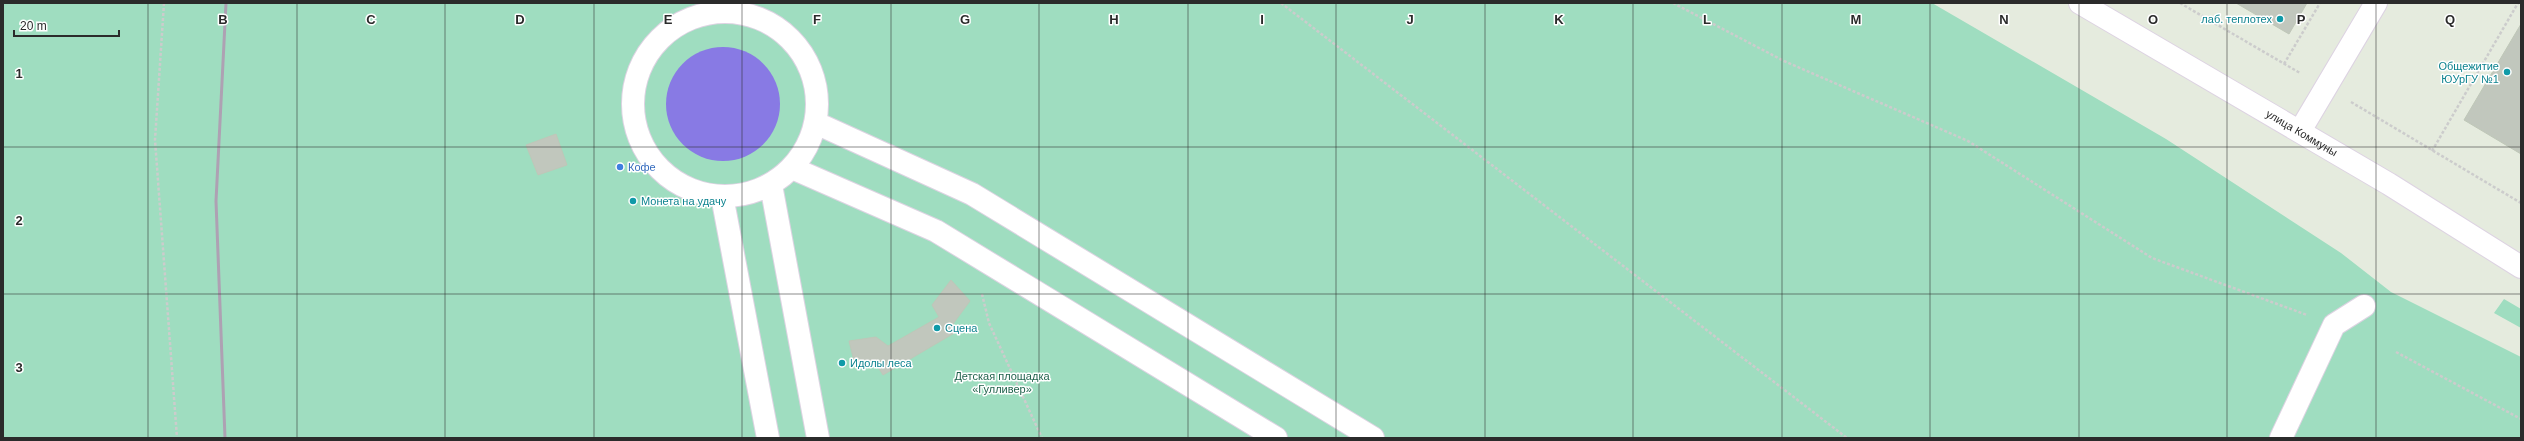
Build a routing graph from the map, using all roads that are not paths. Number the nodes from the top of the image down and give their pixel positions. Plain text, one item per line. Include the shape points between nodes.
1 (2080, 3) edge
2 (2376, 3) edge
3 (716, 7) edge
4 (816, 123) junction
5 (2300, 131) junction
6 (792, 168) junction
7 (771, 185) junction
8 (722, 196) junction
9 (2521, 267) edge
10 (2364, 306) dead end
11 (768, 438) edge
12 (818, 438) edge
13 (1276, 438) edge
14 (1373, 438) edge
15 (2281, 438) edge

1 - 5 street, улица Коммуны
2 - 5 street
3 - 4 street via 746,13 766,21 794,42 810,66 818,94
3 - 8 street via 687,19 661,36 643,61 634,90 634,121 645,151 665,174 691,190
4 - 6 street via 808,147
4 - 14 street via 972,194
5 - 9 street, улица Коммуны
6 - 7 street
6 - 13 street via 936,231
7 - 8 street via 747,194
7 - 12 street
8 - 11 street
10 - 15 street via 2334,325

